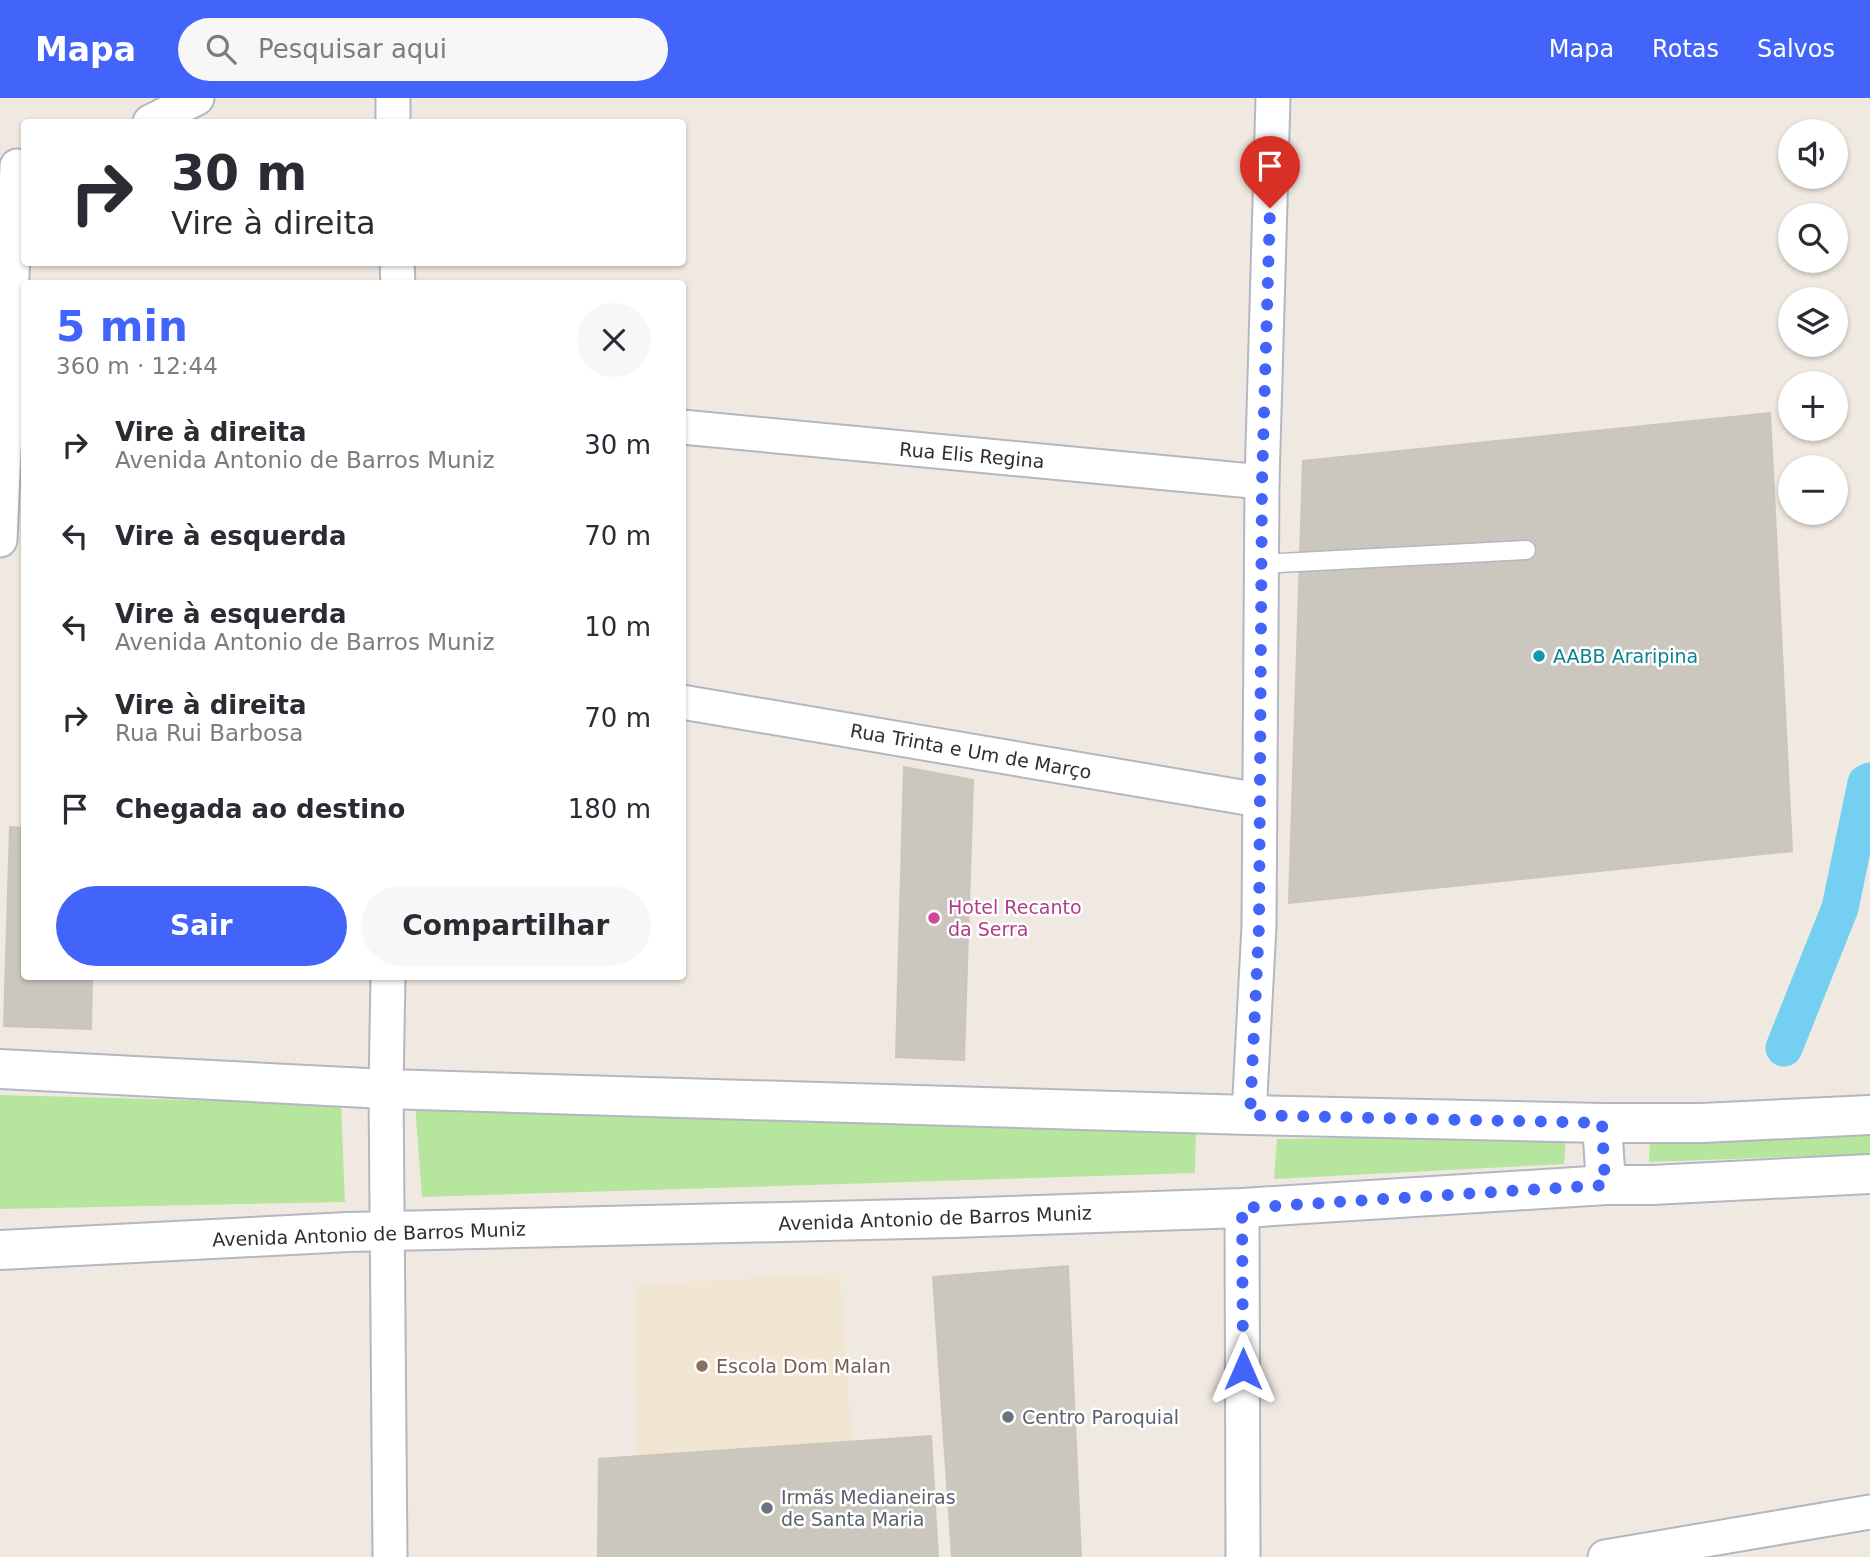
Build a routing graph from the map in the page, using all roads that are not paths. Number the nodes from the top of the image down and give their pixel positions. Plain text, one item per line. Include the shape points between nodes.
1 (197, 98) edge
2 (393, 98) edge
3 (1273, 98) edge
4 (156, 119) edge
5 (393, 119) edge
6 (14, 167) edge
7 (686, 427) edge
8 (1262, 482) junction
9 (0, 540) edge
10 (1526, 550) dead end
11 (1261, 564) junction
12 (686, 703) edge
13 (1259, 800) junction
14 (388, 980) edge
15 (0, 1069) edge
16 (386, 1089) junction
17 (1250, 1115) junction
18 (1870, 1115) edge
19 (1602, 1123) junction
20 (1870, 1174) edge
21 (1605, 1185) junction
22 (1242, 1208) junction
23 (387, 1231) junction
24 (0, 1250) edge
25 (1870, 1512) edge
26 (390, 1557) edge
27 (1243, 1557) edge
28 (1605, 1557) edge

1 - 4 street
2 - 5 street
3 - 8 street
6 - 9 street
7 - 8 street, Rua Elis Regina
8 - 11 street
10 - 11 lane
11 - 13 street
12 - 13 street, Rua Trinta e Um de Março
13 - 17 street via 1259,926
14 - 16 street
15 - 16 main road
16 - 17 main road
16 - 23 street
17 - 19 main road
18 - 19 main road
19 - 21 main road
20 - 21 main road, Avenida Antonio de Barros Muniz
21 - 22 main road, Avenida Antonio de Barros Muniz
22 - 23 main road, Avenida Antonio de Barros Muniz
22 - 27 street
23 - 24 main road, Avenida Antonio de Barros Muniz
23 - 26 street
25 - 28 street

